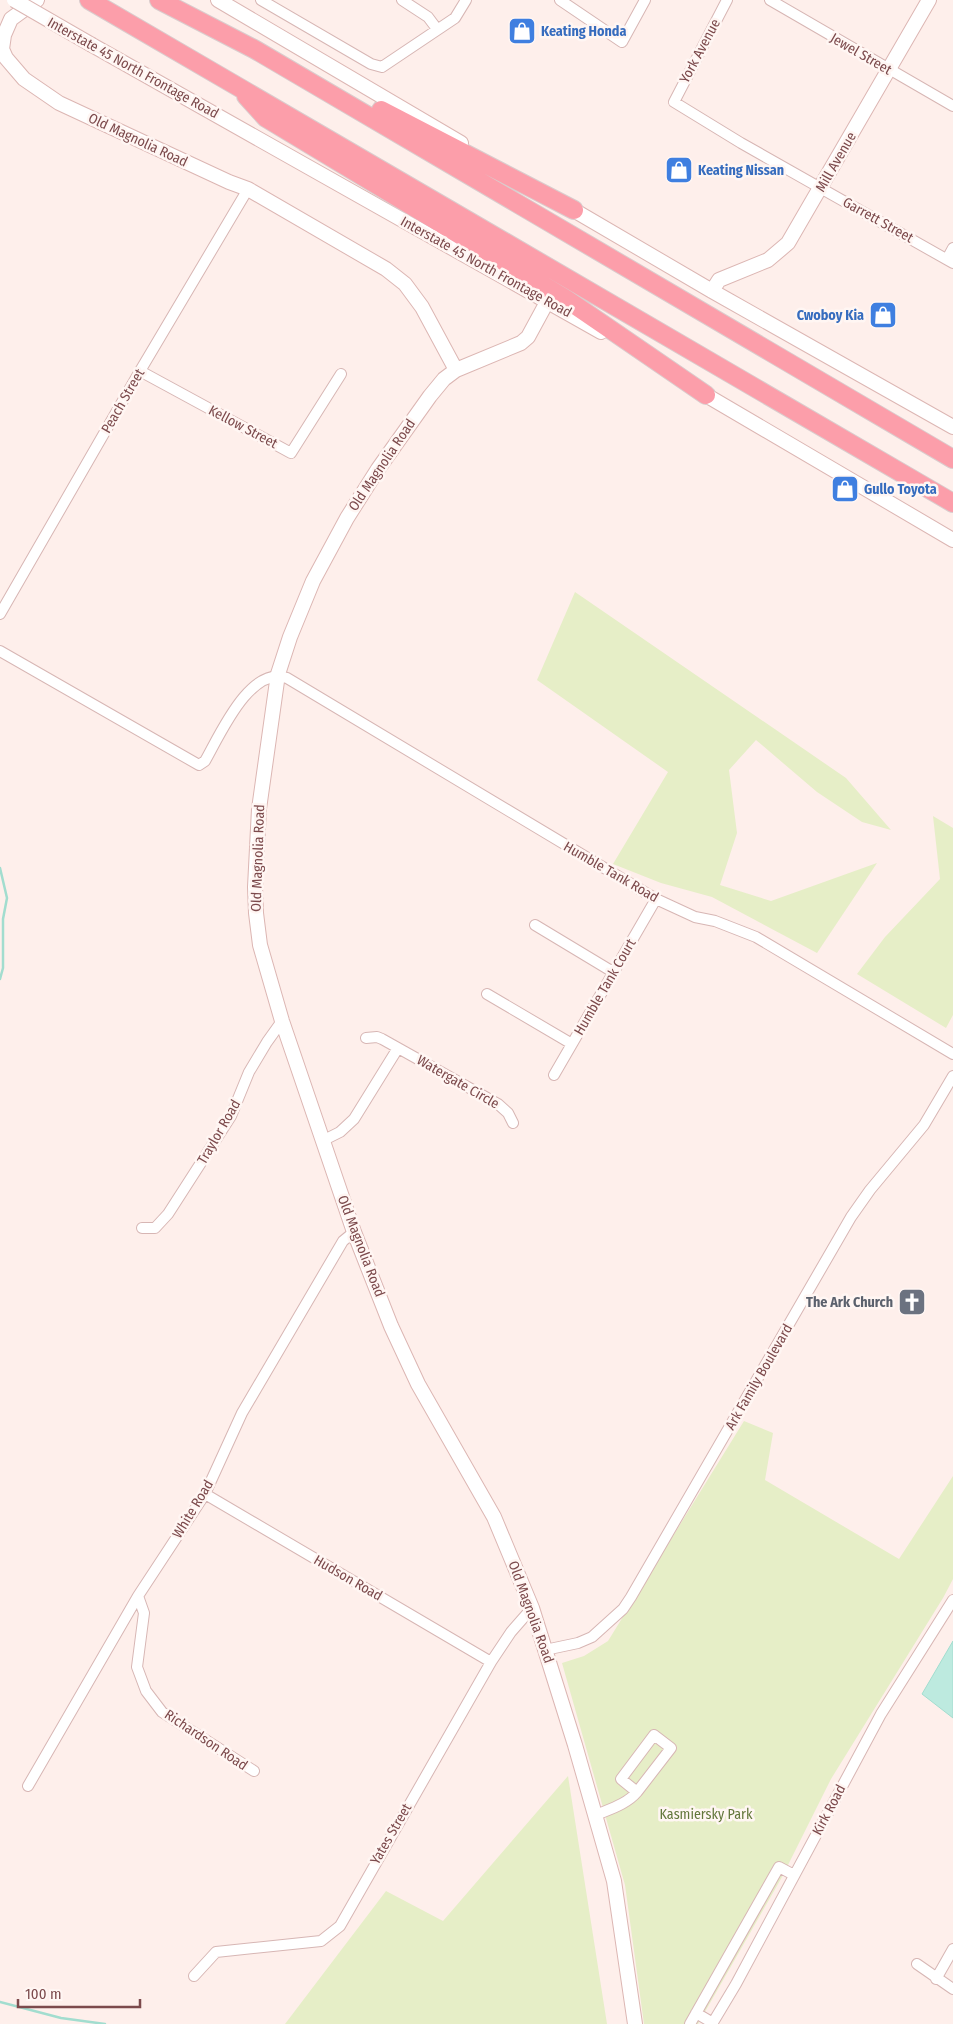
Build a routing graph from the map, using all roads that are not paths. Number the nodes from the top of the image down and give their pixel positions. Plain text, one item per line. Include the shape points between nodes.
1 (14, 0) edge
2 (36, 0) edge
3 (89, 0) edge
4 (159, 0) edge
5 (218, 0) edge
6 (261, 0) edge
7 (402, 0) edge
8 (466, 0) edge
9 (560, 0) edge
10 (645, 0) edge
11 (726, 0) edge
12 (770, 0) edge
13 (928, 0) edge
14 (437, 29) junction
15 (254, 49) junction
16 (888, 70) junction
17 (236, 84) junction
18 (674, 102) joint
19 (953, 106) edge
20 (821, 188) junction
21 (248, 190) junction
22 (574, 210) junction
23 (953, 248) edge
24 (950, 261) edge
25 (712, 291) junction
26 (547, 302) junction
27 (456, 370) junction
28 (140, 371) junction
29 (341, 374) dead end
30 (706, 395) junction
31 (953, 427) edge
32 (953, 458) edge
33 (953, 503) edge
34 (953, 540) edge
35 (0, 614) edge
36 (0, 650) edge
37 (278, 674) junction
38 (656, 899) junction
39 (535, 926) dead end
40 (613, 972) junction
41 (487, 994) dead end
42 (282, 1020) junction
43 (366, 1038) dead end
44 (572, 1044) junction
45 (398, 1048) junction
46 (953, 1054) edge
47 (554, 1075) dead end
48 (953, 1076) edge
49 (513, 1123) dead end
50 (324, 1140) junction
51 (142, 1228) dead end
52 (354, 1232) junction
53 (204, 1494) junction
54 (138, 1596) junction
55 (953, 1600) edge
56 (532, 1608) junction
57 (544, 1650) junction
58 (491, 1662) junction
59 (254, 1771) dead end
60 (28, 1786) dead end
61 (637, 1792) junction
62 (596, 1815) junction
63 (794, 1875) junction
64 (953, 1949) edge
65 (730, 1953) junction
66 (748, 1961) junction
67 (917, 1964) dead end
68 (194, 1976) dead end
69 (936, 1979) junction
70 (953, 1989) edge
71 (696, 2013) junction
72 (713, 2023) edge
73 (635, 2024) edge
74 (690, 2024) edge

1 - 26 street, Interstate 45 North Frontage Road, bridge
2 - 21 street, Old Magnolia Road via 11,20 2,49 24,79 60,103
3 - 17 highway
4 - 15 highway
5 - 22 street
6 - 14 street via 382,68
7 - 14 street via 428,17
8 - 14 street via 455,18
9 - 10 street via 622,42
11 - 18 street, York Avenue
12 - 16 street, Jewel Street
13 - 16 street, Mill Avenue
15 - 22 highway via 357,98
15 - 32 highway
16 - 19 street, Jewel Street
16 - 20 street, Mill Avenue
17 - 30 highway via 266,118 566,299
17 - 33 highway
18 - 20 street, Garrett Street
20 - 24 street, Garrett Street
20 - 25 street, Mill Avenue via 788,243 779,252 768,260 719,280
21 - 27 street, Old Magnolia Road via 386,269 405,284 422,307
21 - 28 street, Peach Street
22 - 25 street
23 - 24 street
25 - 31 street
26 - 27 street via 522,343
26 - 30 street, Interstate 45 North Frontage Road
27 - 37 street, Old Magnolia Road via 430,396 347,518 313,581
28 - 29 street, Kellow Street via 291,452
28 - 35 street, Peach Street
30 - 34 street, Interstate 45 North Frontage Road
36 - 37 street via 199,765 205,761 250,690 265,678
37 - 38 street, Humble Tank Road
37 - 42 street, Old Magnolia Road via 259,809 255,887 260,945
38 - 40 street, Humble Tank Court
38 - 46 street, Humble Tank Road via 695,917 756,937
39 - 40 street
40 - 44 street, Humble Tank Court
41 - 44 street
42 - 50 street, Old Magnolia Road
42 - 51 street, Traylor Road via 249,1072 231,1116 168,1214 155,1228
43 - 45 street, Watergate Circle via 377,1037
44 - 47 street, Humble Tank Court
45 - 49 street, Watergate Circle via 498,1104
45 - 50 street via 354,1119 340,1132
48 - 57 street, Ark Family Boulevard via 924,1125 851,1217 623,1609 592,1637
50 - 52 street, Old Magnolia Road
52 - 53 street, White Road via 343,1242 242,1413
52 - 56 street, Old Magnolia Road via 418,1384 494,1517
53 - 54 street, White Road
53 - 58 street, Hudson Road
54 - 59 street, Richardson Road via 144,1613 137,1667 146,1691 162,1712
54 - 60 street, White Road
55 - 63 street, Kirk Road via 881,1714
56 - 57 street, Old Magnolia Road
56 - 58 street, Yates Street
57 - 62 street, Old Magnolia Road
58 - 68 street, Yates Street via 340,1926 321,1941 216,1952
61 - 61 street via 671,1748 654,1735 621,1779
61 - 62 street via 618,1806
62 - 73 street, Old Magnolia Road via 614,1881
63 - 65 street via 779,1867
63 - 66 street, Kirk Road
64 - 69 street
65 - 66 street
65 - 71 street
66 - 72 street, Kirk Road
67 - 69 street
69 - 70 street
71 - 72 street
71 - 74 street

